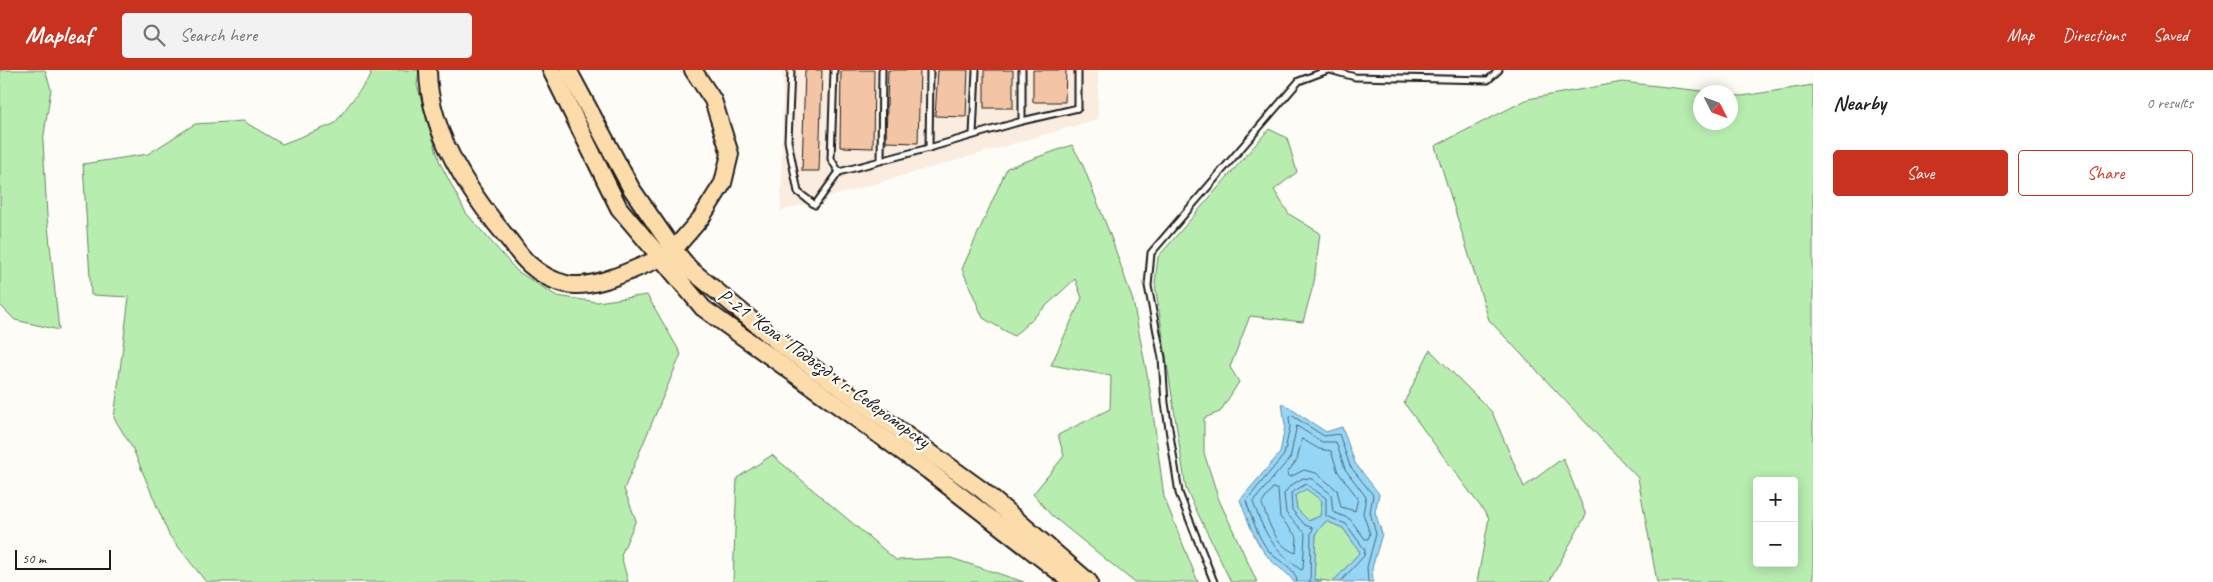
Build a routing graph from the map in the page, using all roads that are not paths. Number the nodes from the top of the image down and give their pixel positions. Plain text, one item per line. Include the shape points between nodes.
1 (428, 70) edge
2 (551, 70) edge
3 (568, 70) edge
4 (693, 70) edge
5 (791, 70) edge
6 (834, 70) edge
7 (882, 70) edge
8 (930, 70) edge
9 (976, 70) edge
10 (1022, 70) edge
11 (1078, 70) edge
12 (1329, 70) edge
13 (1499, 70) edge
14 (1022, 120) junction
15 (973, 135) junction
16 (929, 148) junction
17 (881, 160) junction
18 (839, 172) junction
19 (676, 247) dead end
20 (656, 260) dead end
21 (1072, 582) edge
22 (1089, 582) edge
23 (1214, 582) edge

1 - 20 main road via 428,90 436,120 453,157 468,185 529,264 547,277 566,284 583,284 621,275
2 - 21 main road, Р-21 "Кола" Подъезд к г. Североморску via 619,208 703,308 929,471
3 - 22 main road via 631,188 690,269 778,343 982,490
4 - 19 main road via 713,100 730,154 723,183 701,218
5 - 18 lane via 788,141 798,192 815,205
6 - 18 lane via 831,159
7 - 17 lane
8 - 16 lane
9 - 15 lane
10 - 14 lane
11 - 14 lane via 1078,108
12 - 13 lane via 1355,77 1488,80
12 - 23 lane via 1299,81 1151,253 1148,286 1162,358 1164,403 1179,493
14 - 15 lane
15 - 16 lane
16 - 17 lane
17 - 18 lane

